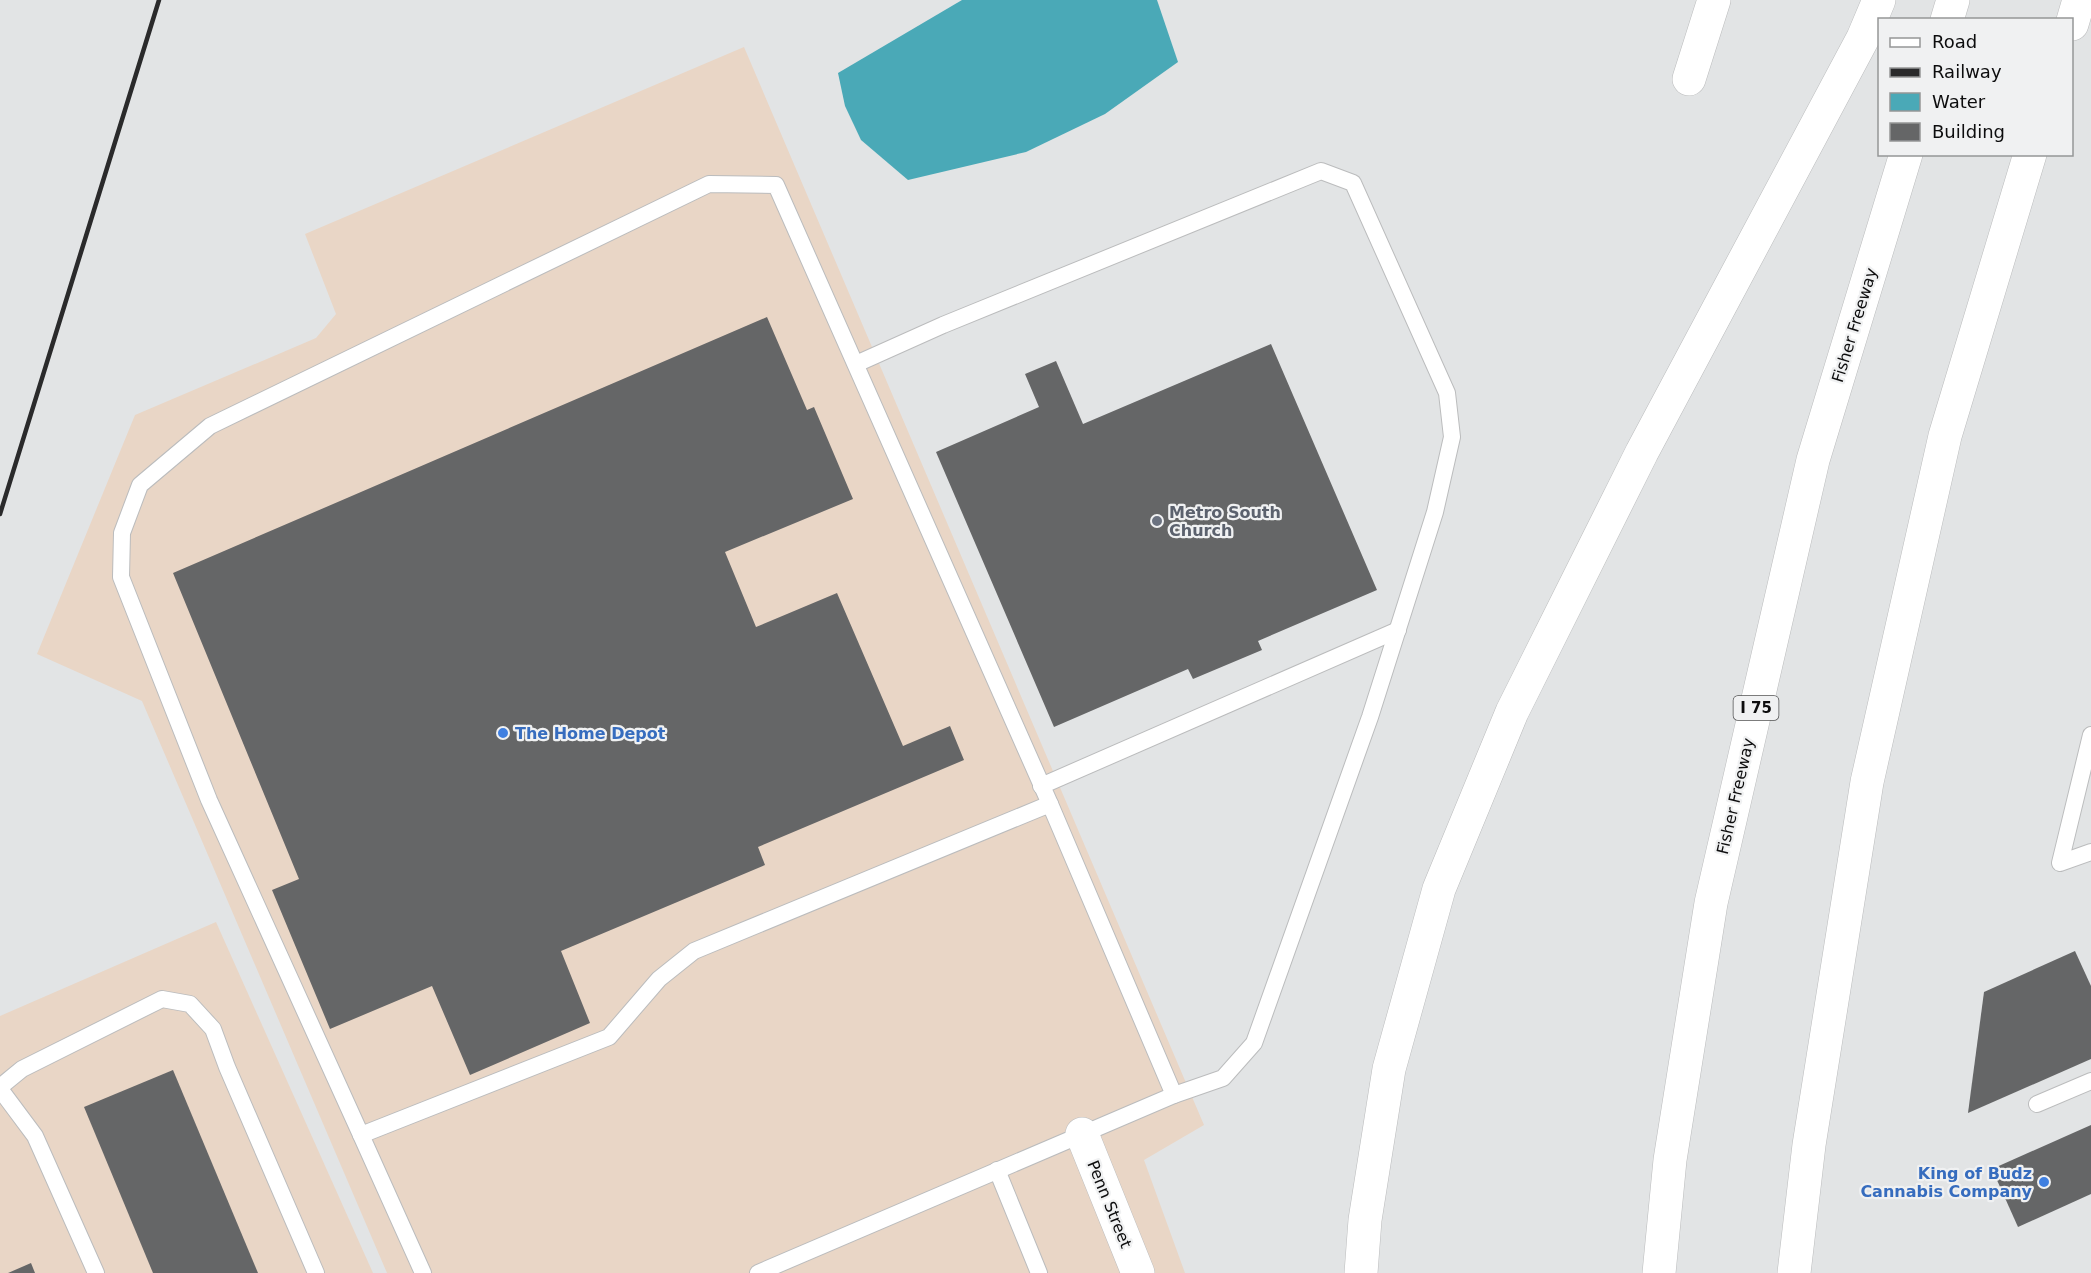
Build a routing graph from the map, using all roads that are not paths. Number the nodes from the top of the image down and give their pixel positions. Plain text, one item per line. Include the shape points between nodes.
1 (1714, 0) edge
2 (1879, 0) edge
3 (1953, 0) edge
4 (2079, 0) edge
5 (1948, 18) edge
6 (2073, 21) edge
7 (1689, 79) dead end
8 (1905, 156) edge
9 (2029, 156) edge
10 (856, 364) junction
11 (1398, 630) junction
12 (2091, 735) edge
13 (1041, 786) junction
14 (1050, 804) junction
15 (2091, 852) edge
16 (2091, 1081) edge
17 (0, 1088) edge
18 (1174, 1095) junction
19 (2037, 1104) dead end
20 (1082, 1134) junction
21 (362, 1135) junction
22 (997, 1170) junction
23 (96, 1273) edge
24 (316, 1273) edge
25 (423, 1273) edge
26 (758, 1273) edge
27 (1039, 1273) edge
28 (1138, 1273) edge
29 (1361, 1273) edge
30 (1659, 1273) edge
31 (1794, 1273) edge

1 - 7 main road
2 - 29 main road via 1863,38 1642,452 1512,712 1443,878 1389,1069 1365,1220
3 - 5 main road
4 - 6 main road
8 - 30 main road, Fisher Freeway / I 75 via 1813,460 1711,903 1670,1160
9 - 31 main road via 1945,436 1867,782 1809,1145
10 - 11 lane via 1321,171 1353,183 1447,393 1452,437 1435,512
10 - 13 lane
10 - 21 lane via 776,185 709,184 210,426 140,485 122,533 121,577 209,800
11 - 13 lane
11 - 18 lane via 1254,1043 1223,1078
12 - 15 lane via 2060,862
13 - 14 lane
14 - 18 lane
14 - 21 lane via 693,951 660,979 609,1037
16 - 19 lane
17 - 23 lane via 35,1136
17 - 24 lane via 22,1069 162,999 190,1004 213,1029
18 - 20 lane
20 - 22 lane
20 - 28 main road, Penn Street
21 - 25 lane
22 - 26 lane
22 - 27 lane

